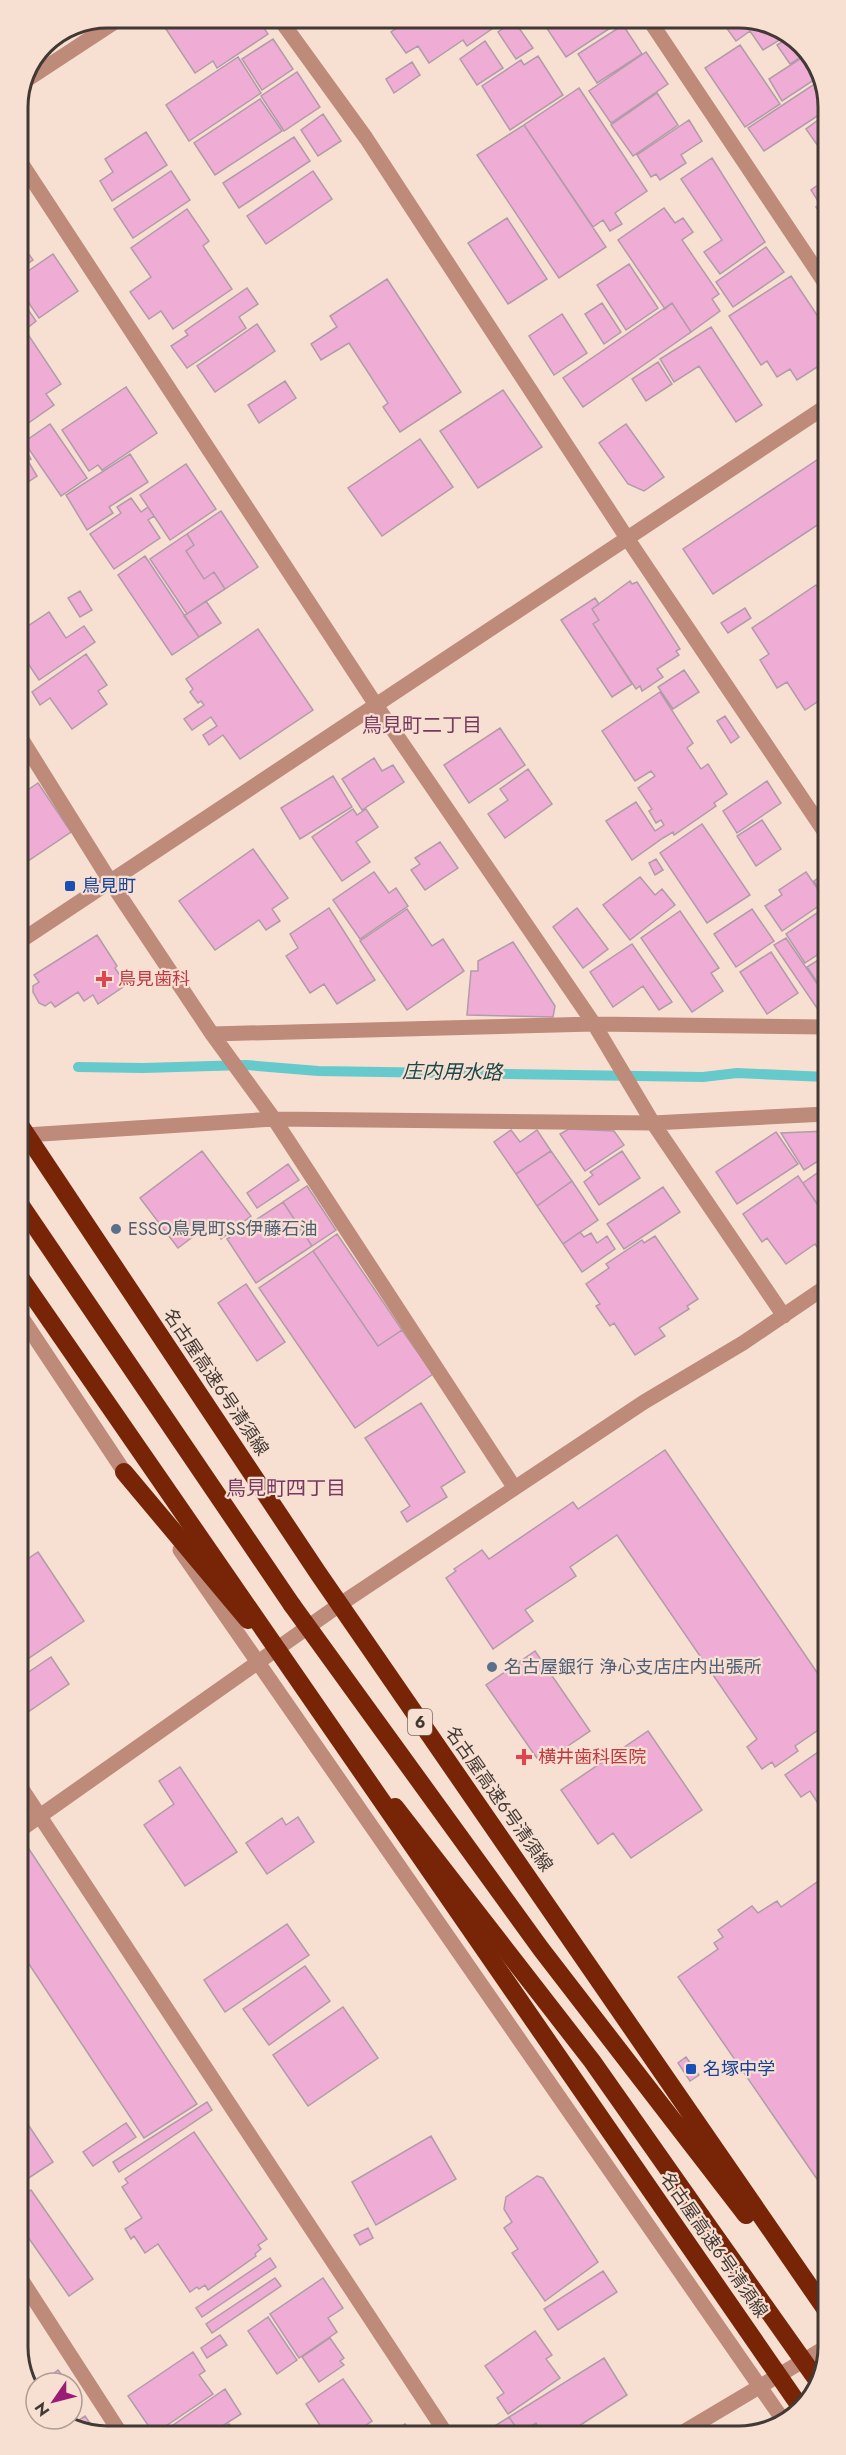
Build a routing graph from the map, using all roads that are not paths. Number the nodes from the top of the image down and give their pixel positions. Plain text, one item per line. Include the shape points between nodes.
1 (105, 28) edge
2 (286, 28) edge
3 (655, 29) edge
4 (37, 73) edge
5 (28, 173) edge
6 (818, 273) edge
7 (818, 412) edge
8 (627, 538) junction
9 (375, 705) junction
10 (28, 749) edge
11 (818, 822) edge
12 (110, 881) junction
13 (28, 936) edge
14 (594, 1024) junction
15 (818, 1027) edge
16 (212, 1034) junction
17 (818, 1114) edge
18 (274, 1119) junction
19 (653, 1123) junction
20 (28, 1129) edge
21 (28, 1138) edge
22 (28, 1138) edge
23 (28, 1216) edge
24 (28, 1289) edge
25 (818, 1292) edge
26 (784, 1316) junction
27 (28, 1327) edge
28 (124, 1472) junction
29 (514, 1487) junction
30 (342, 1603) junction
31 (274, 1650) junction
32 (258, 1660) junction
33 (28, 1798) edge
34 (41, 1817) junction
35 (28, 1825) edge
36 (818, 2286) edge
37 (28, 2290) edge
38 (818, 2298) edge
39 (818, 2307) edge
40 (817, 2352) edge
41 (813, 2374) edge
42 (758, 2386) junction
43 (796, 2401) edge
44 (779, 2415) edge
45 (116, 2426) edge
46 (441, 2426) edge
47 (693, 2426) edge

1 - 4 street
2 - 8 street via 366,138
3 - 6 street
5 - 9 street
7 - 8 street
8 - 9 street
8 - 11 street
9 - 12 street
9 - 14 street
10 - 12 street
12 - 13 street
12 - 16 street
14 - 15 street
14 - 16 street
14 - 19 street
16 - 18 street
17 - 19 street
18 - 19 street
18 - 20 street
18 - 29 street
19 - 26 street
21 - 30 street
22 - 38 highway, 名古屋高速6号清須線 / 6, bridge via 325,1583
23 - 39 highway, bridge via 292,1605 527,1930
24 - 43 highway, 名古屋高速6号清須線, bridge
25 - 26 street
26 - 29 street
27 - 28 street
28 - 31 highway
28 - 32 street
29 - 30 street
30 - 31 street
30 - 36 street
31 - 32 street
31 - 41 highway, bridge via 592,2061
32 - 34 street
32 - 42 street
33 - 34 street
34 - 35 street
34 - 46 street
37 - 45 street
40 - 42 street
42 - 44 street
42 - 47 street

